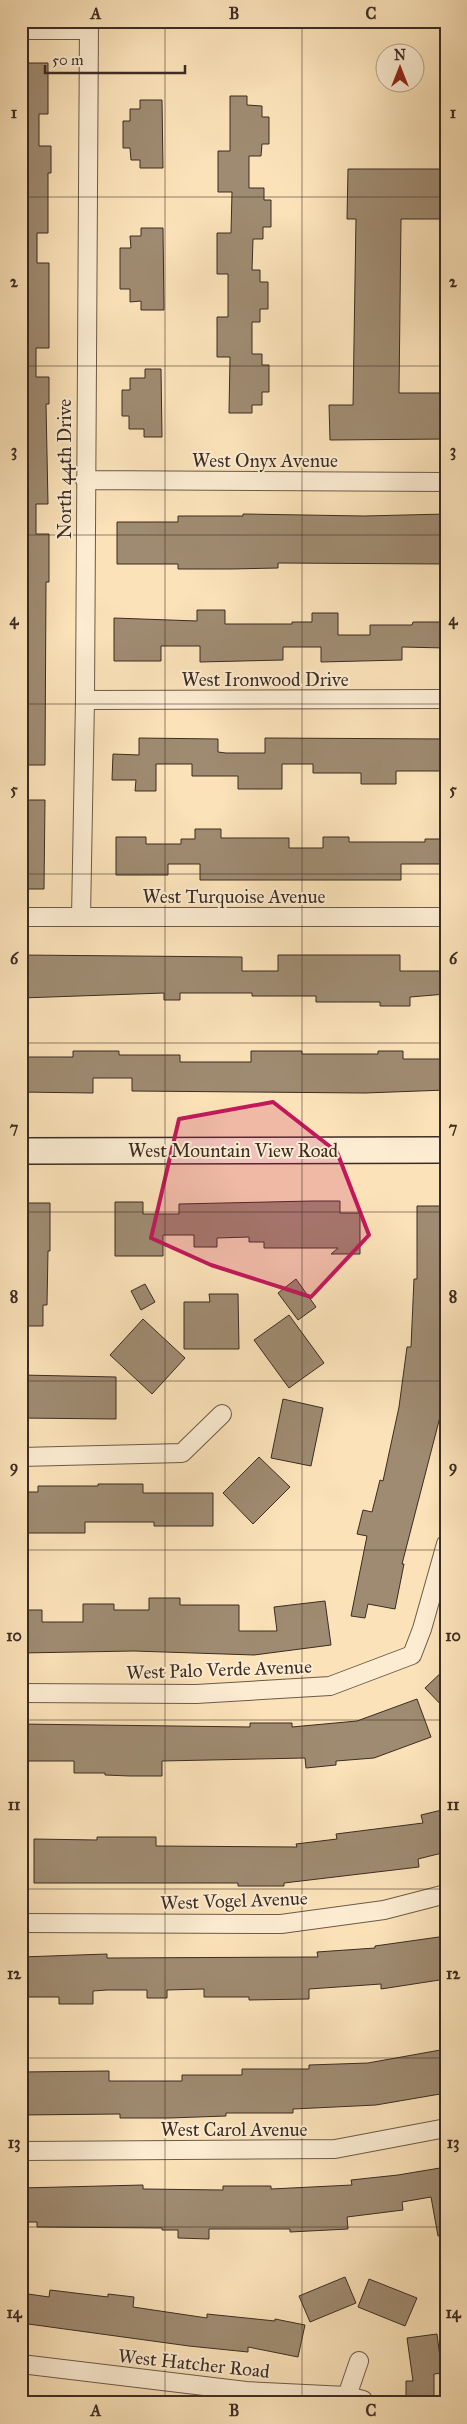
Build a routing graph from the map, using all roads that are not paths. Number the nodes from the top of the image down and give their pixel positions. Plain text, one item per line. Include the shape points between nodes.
1 (89, 26) edge
2 (21, 30) edge
3 (85, 480) junction
4 (446, 482) edge
5 (446, 699) edge
6 (85, 700) junction
7 (21, 917) edge
8 (81, 917) junction
9 (446, 917) edge
10 (446, 1150) edge
11 (21, 1151) edge
12 (222, 1414) dead end
13 (21, 1456) edge
14 (446, 1544) edge
15 (21, 1693) edge
16 (446, 1894) edge
17 (21, 1923) edge
18 (446, 2128) edge
19 (21, 2151) edge
20 (359, 2361) dead end
21 (21, 2364) edge
22 (358, 2400) edge

1 - 2 street
1 - 3 street, North 44th Drive
3 - 4 street, West Onyx Avenue
3 - 6 street, North 44th Drive
5 - 6 street, West Ironwood Drive
6 - 8 street, North 44th Drive
7 - 8 street, West Turquoise Avenue
8 - 9 street, West Turquoise Avenue
10 - 11 street, West Mountain View Road
12 - 13 street via 182,1453
14 - 15 street, West Palo Verde Avenue via 412,1655 330,1686 196,1694
16 - 17 street, West Vogel Avenue via 384,1910 281,1924
18 - 19 street, West Carol Avenue via 335,2149
20 - 22 street
21 - 22 street, West Hatcher Road via 246,2391

